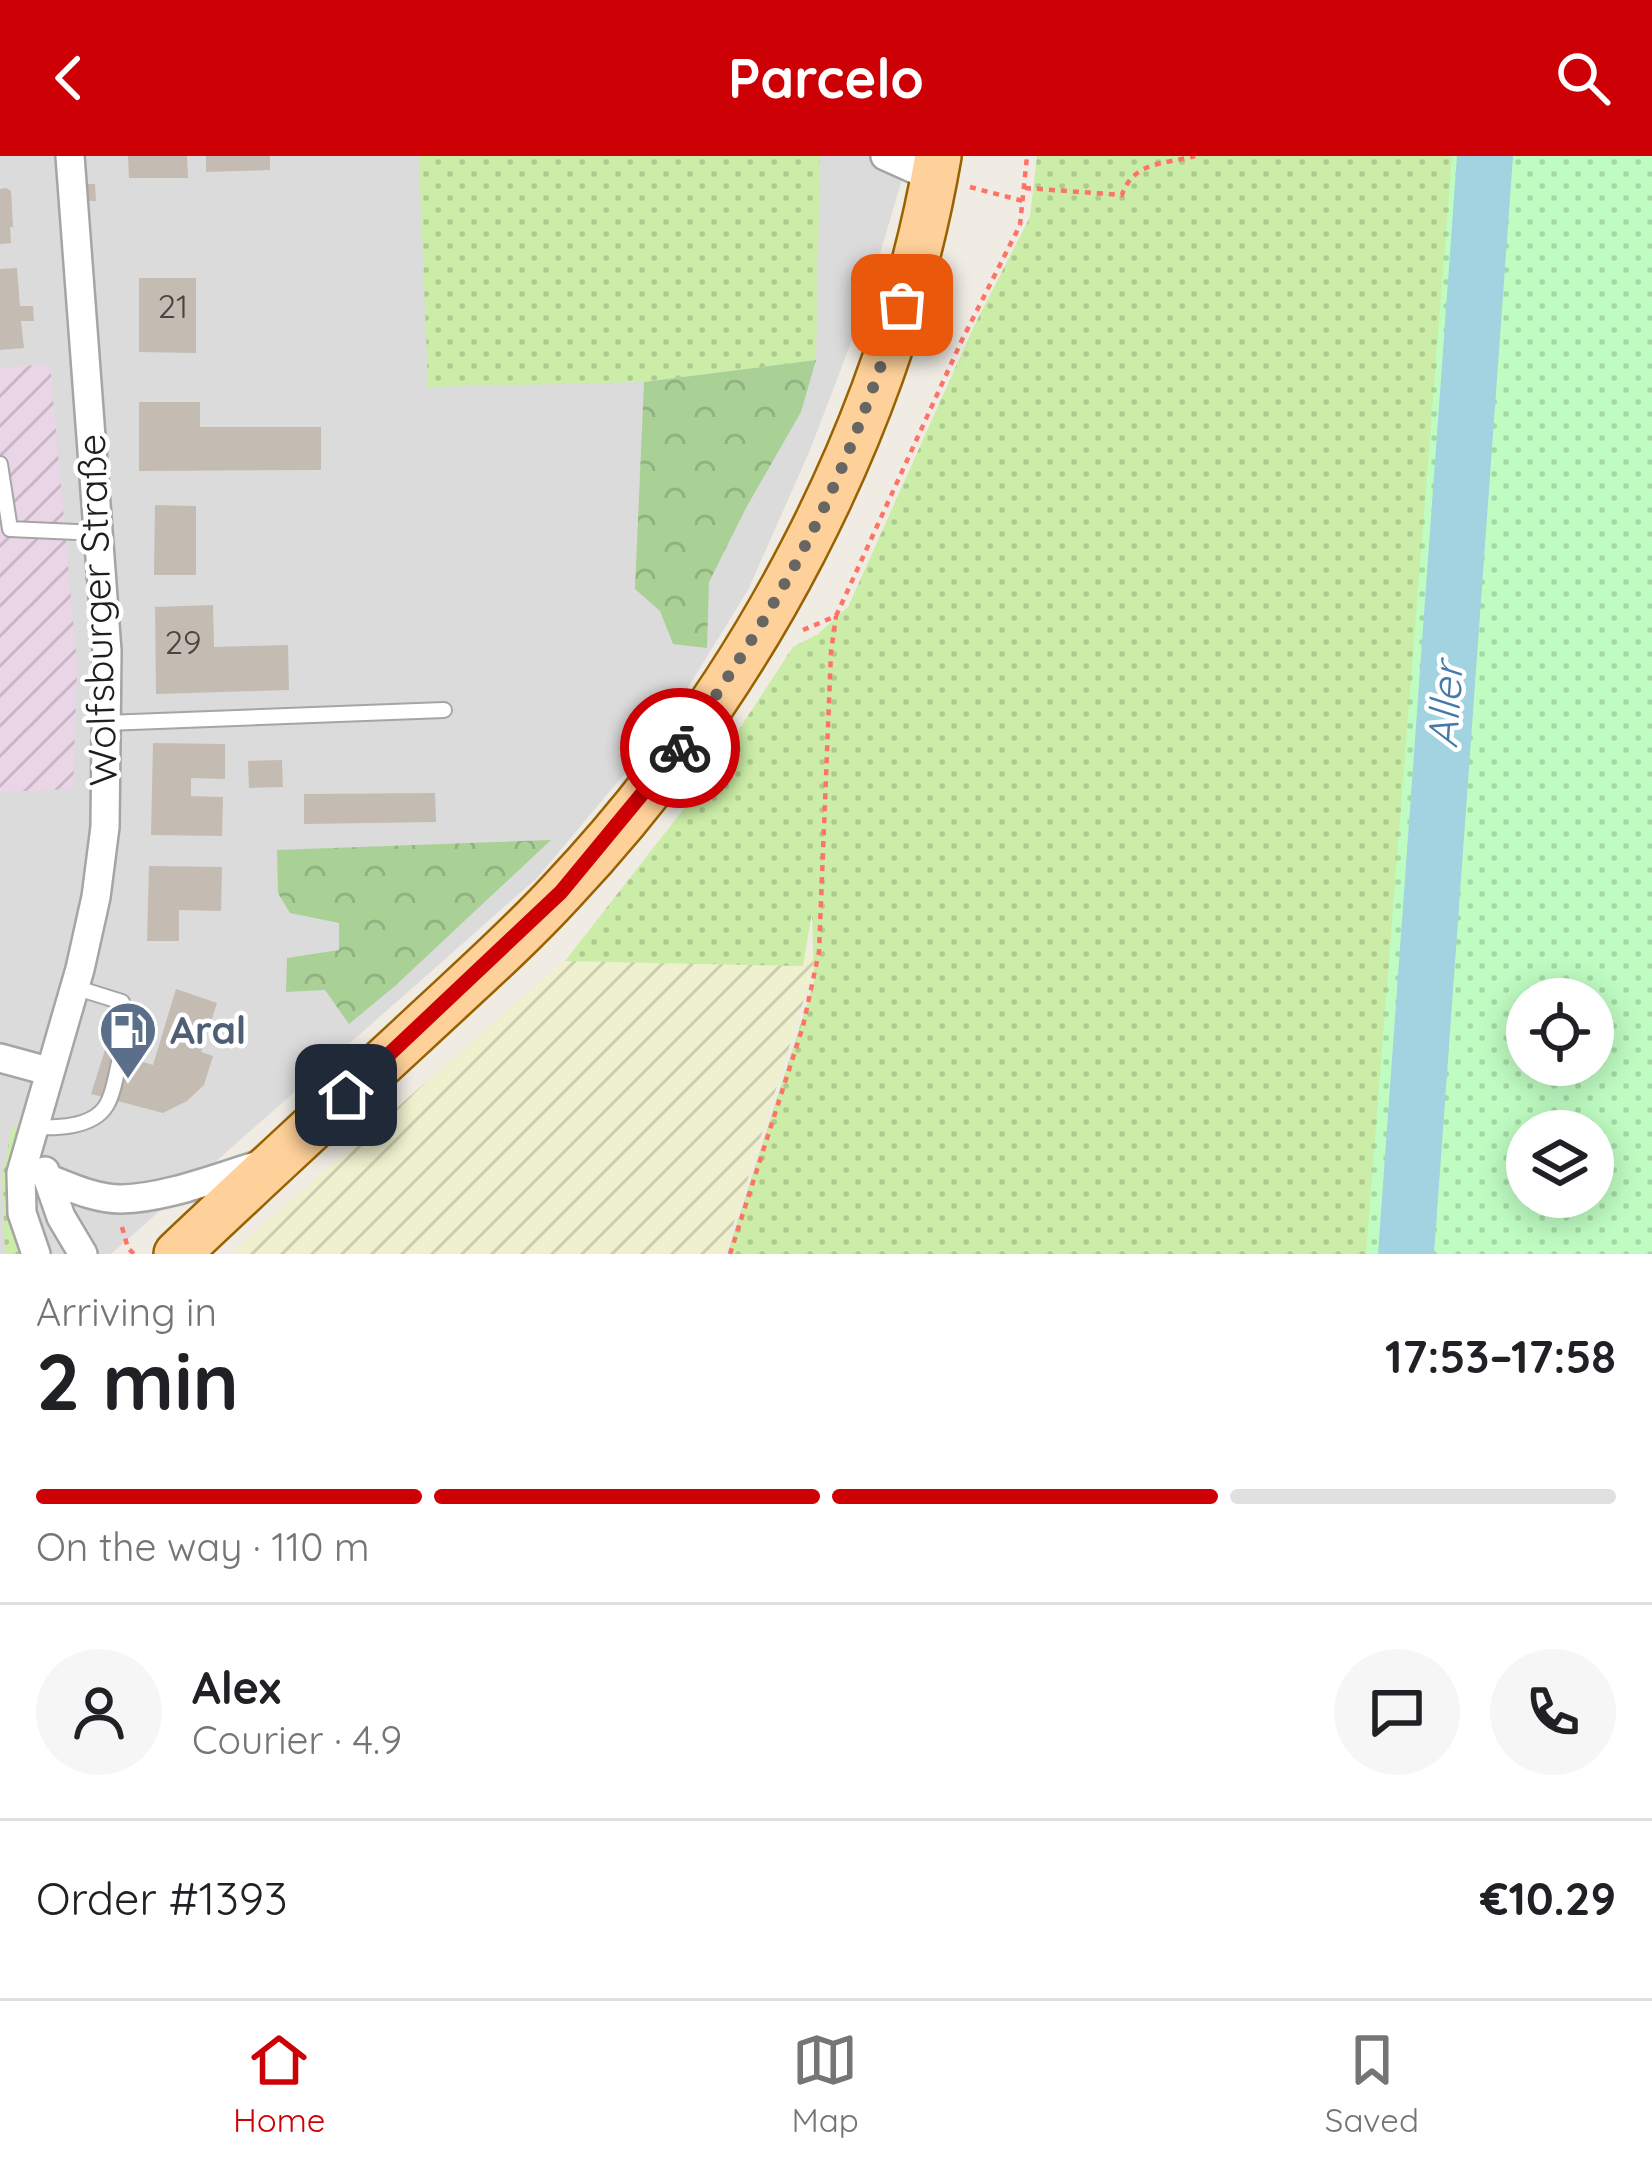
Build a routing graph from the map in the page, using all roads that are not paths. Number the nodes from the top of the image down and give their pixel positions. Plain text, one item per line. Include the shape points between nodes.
1 (70, 156) edge
2 (885, 156) edge
3 (936, 167) edge
4 (0, 464) edge
5 (98, 533) junction
6 (444, 710) dead end
7 (106, 723) junction
8 (74, 987) junction
9 (0, 1058) edge
10 (48, 1071) junction
11 (33, 1127) junction
12 (277, 1159) junction
13 (46, 1178) junction
14 (36, 1254) edge
15 (83, 1254) edge
16 (177, 1254) edge

1 - 5 street, Wolfsburger Straße
2 - 3 street
3 - 12 main road via 902,305 840,472 725,682 561,892
4 - 5 lane via 10,529
5 - 7 street, Wolfsburger Straße
6 - 7 lane
7 - 8 street, Wolfsburger Straße via 105,827
8 - 10 street, Wolfsburger Straße
8 - 11 lane via 122,1002 128,1034 106,1106 93,1118
9 - 10 street
10 - 11 street, Wolfsburger Straße
11 - 13 street, Wolfsburger Straße
11 - 14 street, Wolfsburger Straße via 21,1173 22,1213
12 - 13 street via 120,1199
12 - 16 main road
13 - 15 street, Wolfsburger Straße

